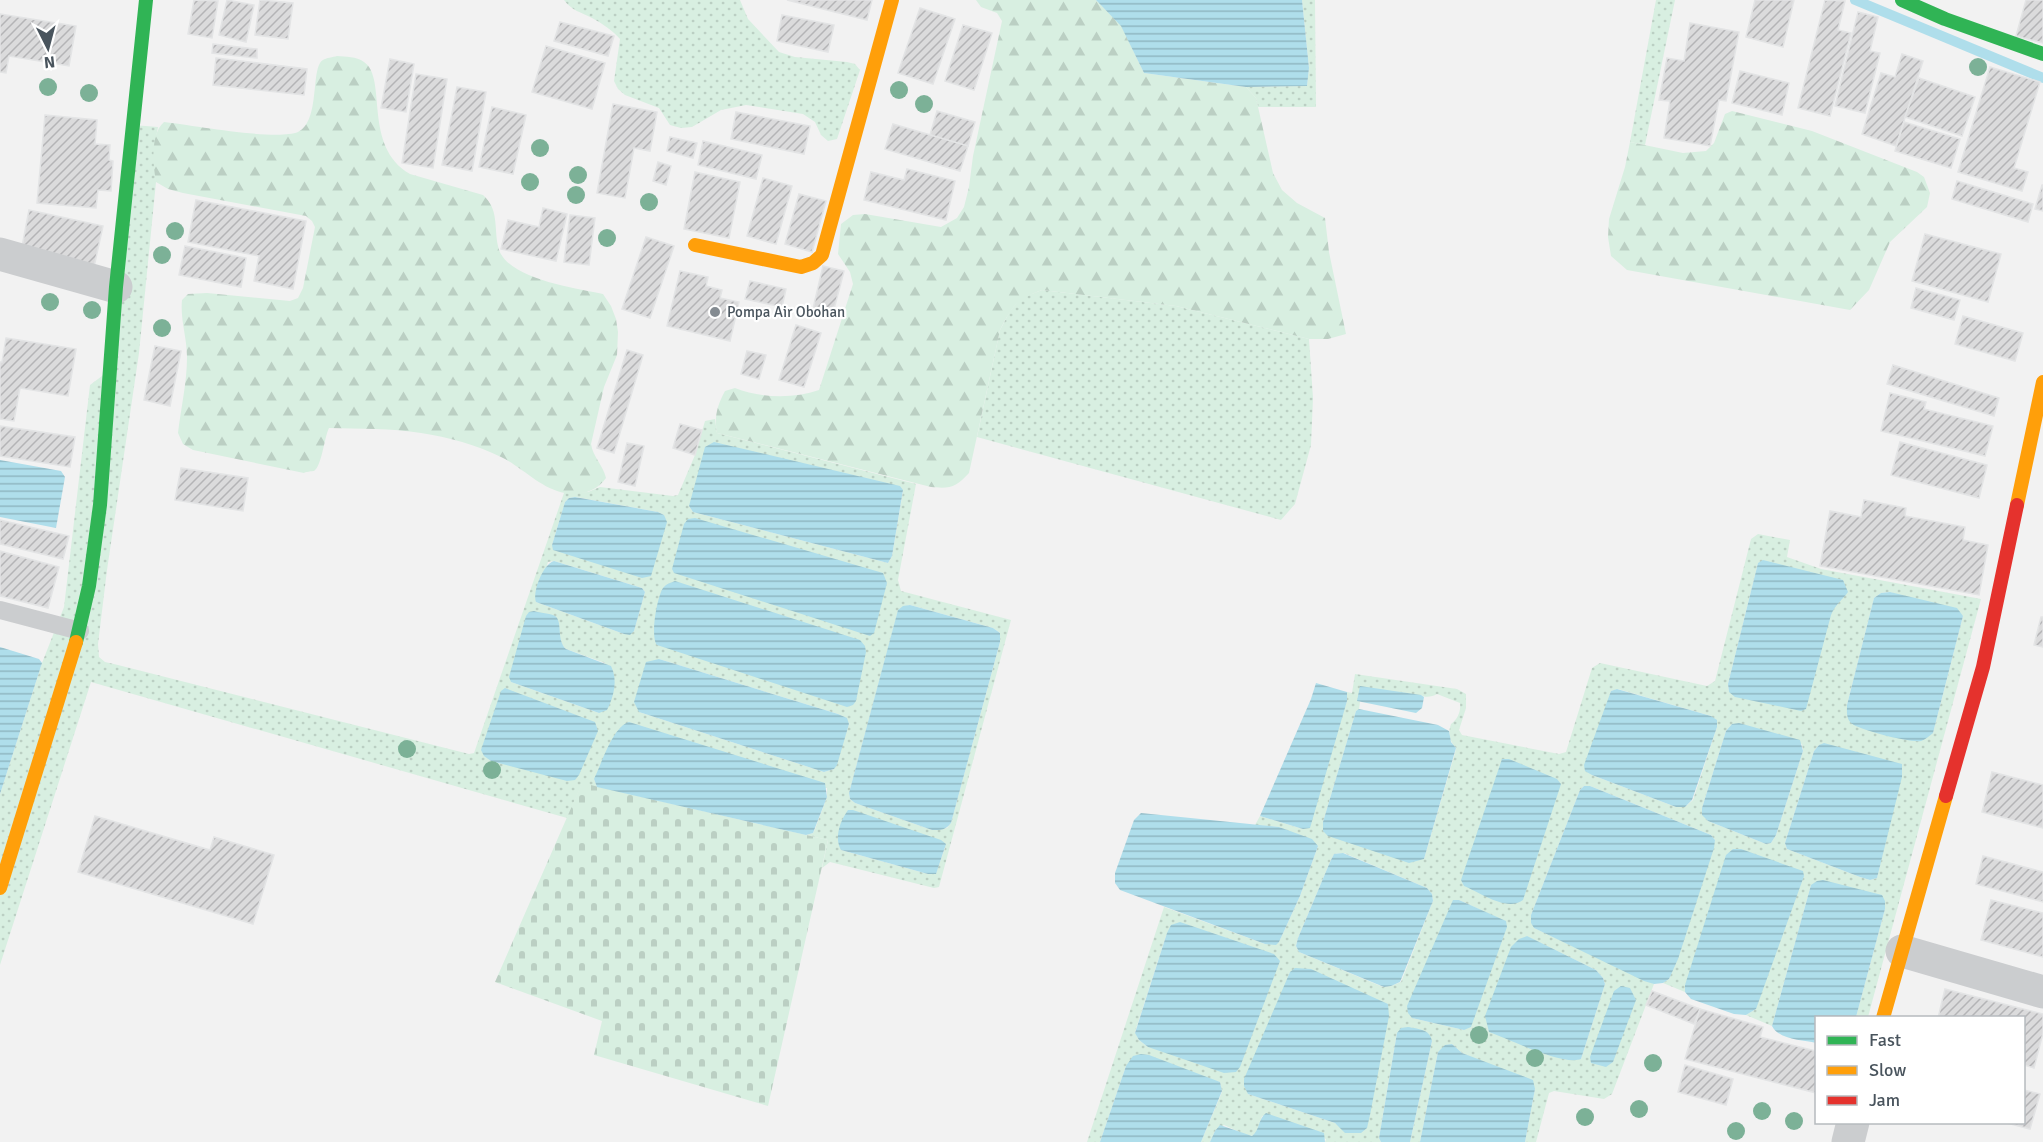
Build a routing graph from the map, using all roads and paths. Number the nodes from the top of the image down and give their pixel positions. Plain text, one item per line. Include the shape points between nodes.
1 (146, 0) edge
2 (892, 0) edge
3 (1902, 0) edge
4 (2043, 54) edge
5 (695, 245) dead end
6 (0, 254) edge
7 (116, 287) junction
8 (2043, 382) edge
9 (0, 610) edge
10 (80, 631) junction
11 (0, 888) edge
12 (1902, 951) junction
13 (2043, 992) edge
14 (1883, 1016) edge
15 (1853, 1124) edge
16 (1848, 1142) edge

1 - 7 street
2 - 5 street via 822,255 801,267
3 - 4 street
6 - 7 street
7 - 10 street via 100,505
8 - 12 street via 1983,667
9 - 10 lane
10 - 11 street
12 - 13 street
12 - 14 street
15 - 16 street

